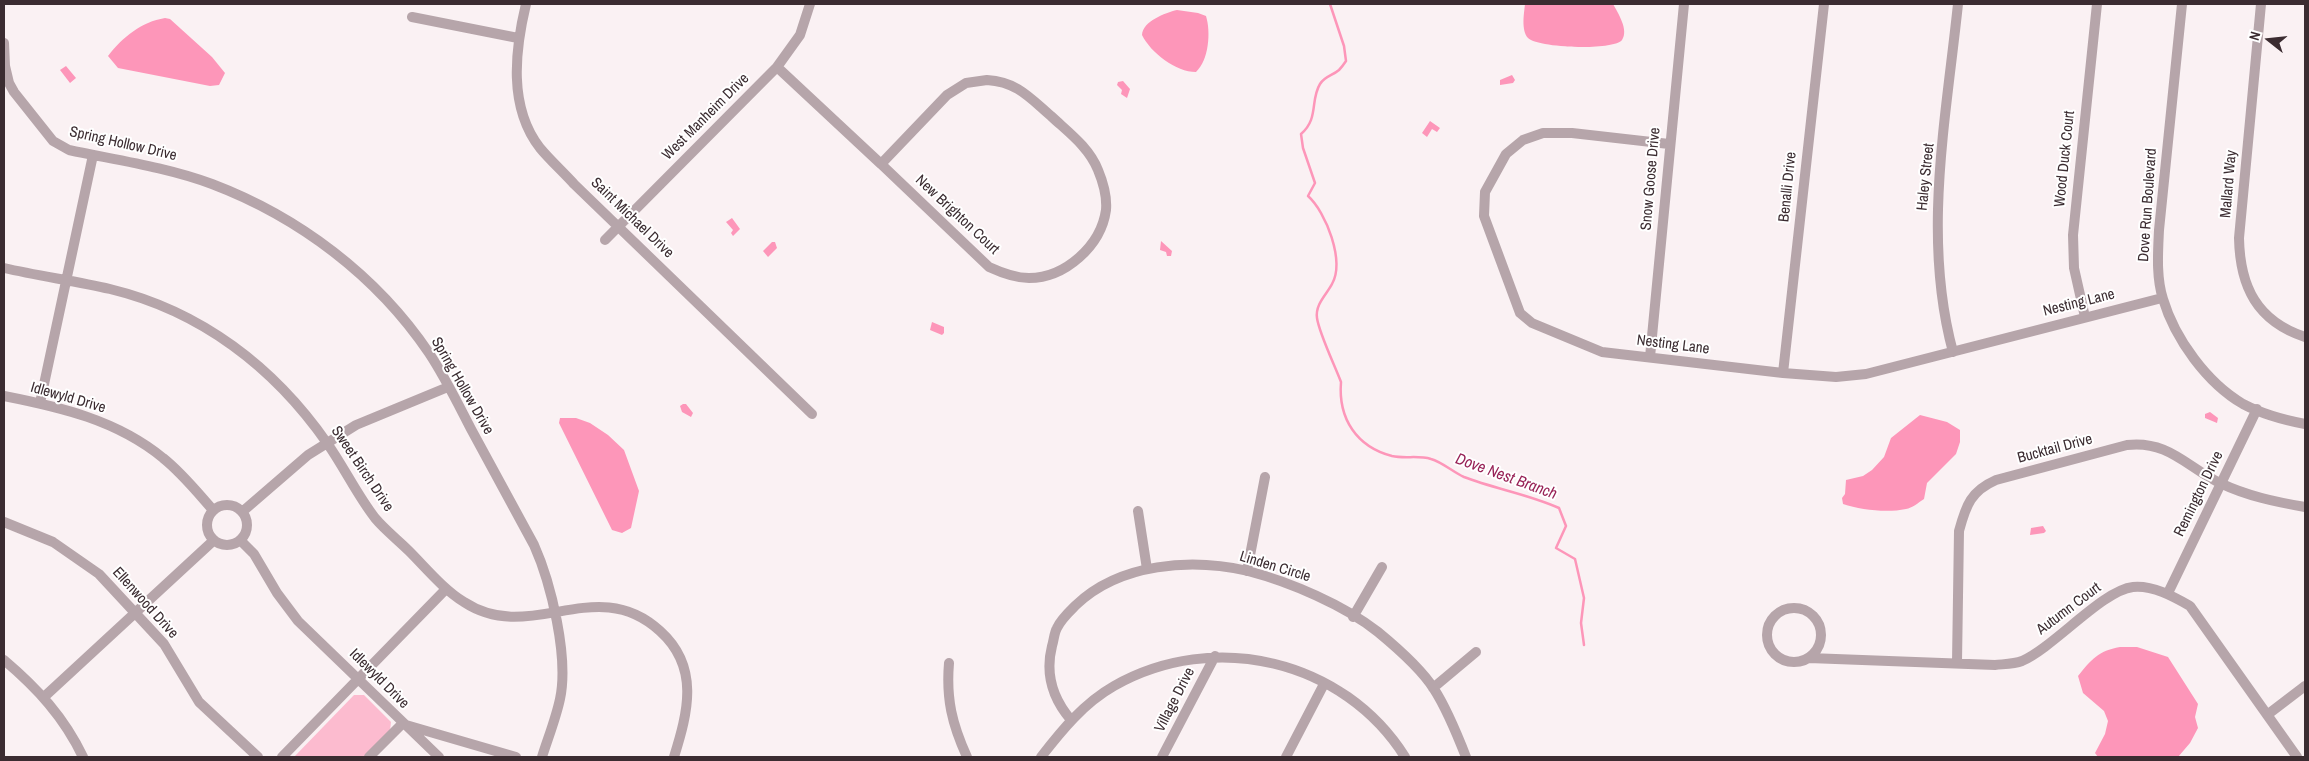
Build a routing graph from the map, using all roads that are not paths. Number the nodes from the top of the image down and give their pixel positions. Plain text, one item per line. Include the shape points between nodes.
1 (526, 4) edge
2 (810, 4) edge
3 (1684, 4) edge
4 (1824, 4) edge
5 (1958, 4) edge
6 (2097, 4) edge
7 (2182, 4) edge
8 (2261, 4) edge
9 (412, 17) dead end
10 (518, 38) junction
11 (4, 43) edge
12 (777, 67) junction
13 (1669, 144) junction
14 (93, 155) junction
15 (881, 164) junction
16 (618, 225) junction
17 (605, 240) dead end
18 (4, 268) edge
19 (66, 281) junction
20 (2162, 298) junction
21 (2085, 318) junction
22 (2305, 337) edge
23 (1953, 352) junction
24 (1650, 357) junction
25 (1783, 374) junction
26 (448, 387) junction
27 (4, 396) edge
28 (40, 403) junction
29 (2257, 409) junction
30 (812, 414) dead end
31 (2305, 424) edge
32 (327, 443) junction
33 (1265, 477) dead end
34 (2221, 483) junction
35 (2305, 507) edge
36 (213, 510) junction
37 (1138, 511) dead end
38 (242, 512) junction
39 (4, 522) edge
40 (213, 541) junction
41 (240, 541) junction
42 (1382, 567) dead end
43 (1147, 569) junction
44 (1247, 571) junction
45 (446, 588) junction
46 (2168, 593) junction
47 (136, 612) junction
48 (554, 612) junction
49 (1353, 617) junction
50 (1476, 652) dead end
51 (1215, 656) junction
52 (1809, 658) junction
53 (4, 660) edge
54 (949, 662) dead end
55 (1957, 662) junction
56 (358, 678) junction
57 (1324, 684) junction
58 (2305, 686) edge
59 (1434, 688) junction
60 (44, 697) junction
61 (2267, 714) junction
62 (1071, 720) junction
63 (402, 724) junction
64 (83, 757) edge
65 (258, 757) edge
66 (282, 757) edge
67 (369, 757) edge
68 (440, 757) edge
69 (516, 757) edge
70 (542, 757) edge
71 (674, 757) edge
72 (968, 757) edge
73 (1041, 757) edge
74 (1162, 757) edge
75 (1286, 757) edge
76 (1405, 757) edge
77 (1466, 757) edge
78 (2297, 757) edge

1 - 10 street, Saint Michael Drive
2 - 12 street, West Manheim Drive via 800,35
3 - 13 street, Snow Goose Drive
4 - 25 street, Benalli Drive
5 - 23 street, Haley Street via 1936,220 1938,272
6 - 21 street, Wood Duck Court via 2073,235 2074,268
7 - 20 street, Dove Run Boulevard via 2159,230
8 - 22 street, Mallard Way via 2239,260 2255,304 2275,324
9 - 10 street
10 - 16 street, Saint Michael Drive via 516,79 528,126 539,147
11 - 14 street, Spring Hollow Drive via 8,82 52,141 69,150
12 - 15 street, New Brighton Court
12 - 16 street, West Manheim Drive
13 - 24 street, Snow Goose Drive
13 - 24 street, Nesting Lane via 1572,133 1543,133 1522,140 1506,154 1484,192 1484,216 1520,313 1532,323 1602,352
14 - 19 street
14 - 26 street, Spring Hollow Drive via 212,184 307,232 343,259 397,313 428,353
15 - 15 street, New Brighton Court via 968,250 989,268 1010,276 1030,278 1048,274 1077,260 1092,244 1106,210 1098,169 1086,149 1022,90 1004,81 966,83 947,95
16 - 17 street, West Manheim Drive
16 - 30 street, Saint Michael Drive
18 - 19 street, Sweet Birch Drive
19 - 28 street
19 - 32 street, Sweet Birch Drive via 110,289 157,304 207,328 235,346 282,386
20 - 21 street, Nesting Lane
20 - 29 street, Dove Run Boulevard via 2186,349 2203,369 2243,403
21 - 23 street, Nesting Lane
23 - 25 street, Nesting Lane via 1866,374 1836,377
24 - 25 street, Nesting Lane
26 - 32 street via 356,425
26 - 48 street, Spring Hollow Drive via 537,553
27 - 28 street, Idlewyld Drive
28 - 36 street, Idlewyld Drive via 97,419 142,442 163,458
29 - 31 street, Dove Run Boulevard via 2282,420
29 - 34 street, Remington Drive
32 - 38 street
32 - 45 street, Sweet Birch Drive via 376,519
33 - 44 street
34 - 35 street, Bucktail Drive via 2252,496
34 - 46 street, Remington Drive
34 - 55 street, Bucktail Drive via 2172,452 2142,443 1996,480 1980,487 1964,514 1959,531
36 - 38 street via 228,505
36 - 40 street via 207,523
37 - 43 street
38 - 41 street via 248,524
39 - 47 street, Ellenwood Drive via 53,542 78,558 99,574
40 - 41 street via 232,546
40 - 47 street
41 - 56 street, Idlewyld Drive via 254,554 298,621
42 - 49 street
43 - 44 street, Linden Circle via 1216,566
43 - 62 street, Linden Circle via 1120,575 1092,590 1057,628 1050,653 1053,693
44 - 49 street, Linden Circle via 1302,590
45 - 48 street, Sweet Birch Drive via 471,607 488,614 530,618
45 - 56 street
46 - 55 street, Autumn Court via 2133,587 2110,597 2021,662 1996,665
46 - 61 street, Autumn Court via 2190,606
47 - 60 street
47 - 65 street, Ellenwood Drive via 164,644 199,702
48 - 70 street, Spring Hollow Drive via 563,670 560,698
48 - 71 street, Sweet Birch Drive via 605,606 625,610 661,632 676,652 686,675 689,696 686,720
49 - 59 street, Linden Circle via 1391,643
50 - 59 street
51 - 57 street via 1262,661 1292,669
51 - 62 street via 1172,662 1145,670 1113,687
51 - 74 street, Village Drive
52 - 52 street, Autumn Court via 1821,638 1820,628 1814,616 1800,608 1786,608 1769,622 1767,639 1772,652 1792,662
52 - 55 street, Autumn Court
53 - 60 street
54 - 72 street via 947,690 953,721
56 - 63 street, Idlewyld Drive
56 - 66 street
57 - 75 street
57 - 76 street via 1339,690 1369,714 1391,735
58 - 61 street
59 - 77 street, Linden Circle
60 - 64 street via 66,724
61 - 78 street, Autumn Court
62 - 73 street
63 - 67 street
63 - 68 street, Idlewyld Drive
63 - 69 street, Idlewyld Drive

